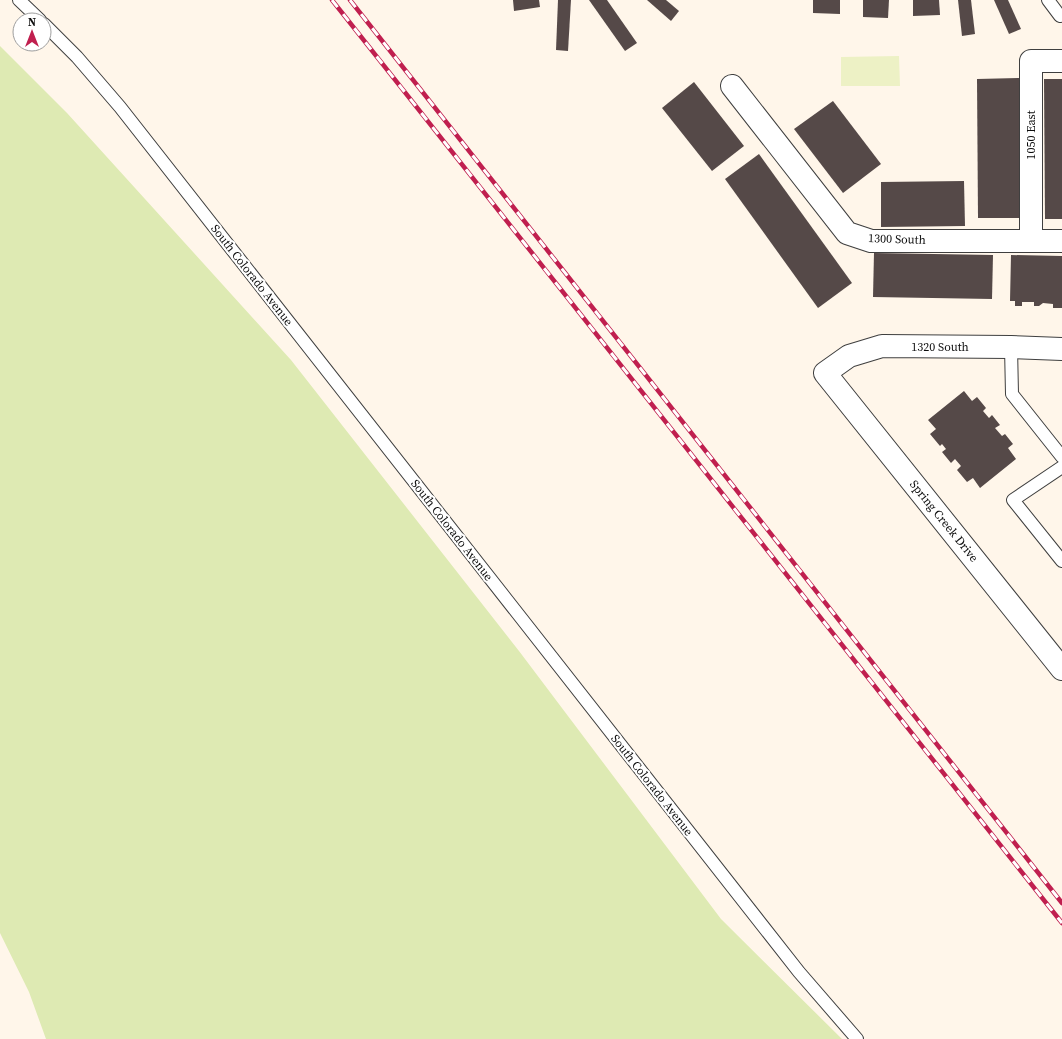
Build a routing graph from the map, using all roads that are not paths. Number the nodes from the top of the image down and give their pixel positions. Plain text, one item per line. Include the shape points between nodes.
1 (18, 0) edge
2 (1048, 0) edge
3 (31, 12) edge
4 (1060, 16) dead end
5 (52, 32) edge
6 (1062, 61) edge
7 (732, 86) dead end
8 (1031, 241) junction
9 (1062, 241) edge
10 (1011, 347) junction
11 (1062, 349) edge
12 (825, 373) joint
13 (1062, 457) edge
14 (1062, 467) edge
15 (1062, 561) edge
16 (1061, 666) edge
17 (858, 1039) edge

1 - 3 lane
2 - 4 lane
5 - 17 lane, South Colorado Avenue via 78,57 120,107 776,943
6 - 8 street, 1050 East via 1031,61
7 - 8 street, 1300 South via 847,233 871,241
8 - 9 street, 1300 South
10 - 11 street, 1320 South
10 - 12 street, 1320 South via 882,346 849,356
10 - 13 lane via 1012,394
12 - 16 street, Spring Creek Drive
14 - 15 lane via 1013,500

